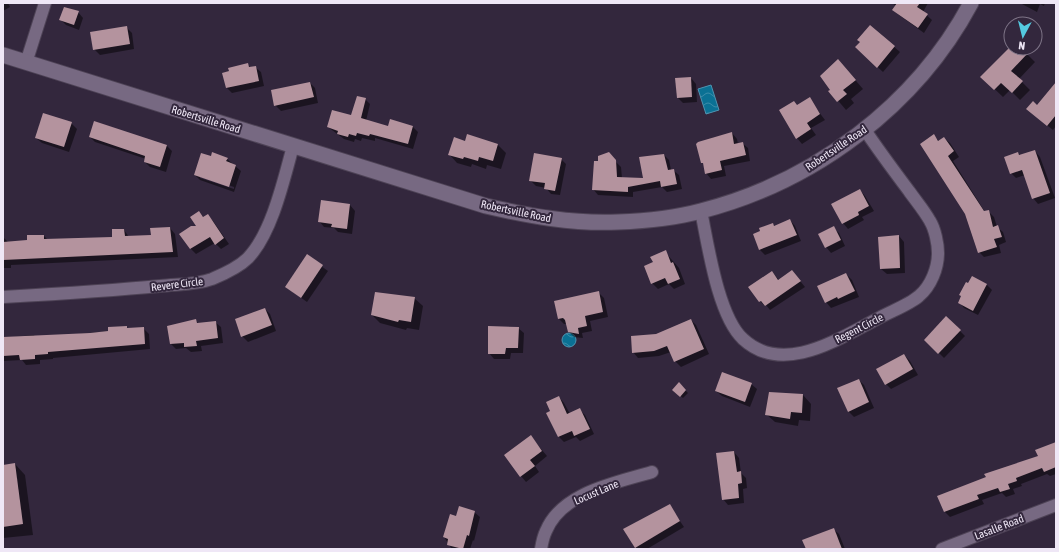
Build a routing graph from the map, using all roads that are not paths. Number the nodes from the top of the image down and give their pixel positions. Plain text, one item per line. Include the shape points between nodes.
1 (45, 3) edge
2 (971, 3) edge
3 (3, 55) edge
4 (26, 63) junction
5 (864, 130) junction
6 (294, 146) junction
7 (701, 211) junction
8 (3, 297) edge
9 (652, 472) dead end
10 (1056, 505) edge
11 (541, 549) edge
12 (942, 549) edge

1 - 4 street
2 - 5 street, Robertsville Road via 930,65
3 - 4 street, Robertsville Road
4 - 6 street, Robertsville Road
5 - 7 street, Robertsville Road via 814,165 765,190
5 - 7 street, Regent Circle via 931,221 938,252 937,266 930,282 919,296 837,340 797,354 776,354 760,350 744,339 732,326 724,308
6 - 7 street, Robertsville Road via 486,206 546,219 617,222 657,219
6 - 8 street, Revere Circle via 262,238 238,266 211,280 198,282
9 - 11 street, Locust Lane via 575,499 558,512 546,530
10 - 12 street, Lasalle Road

